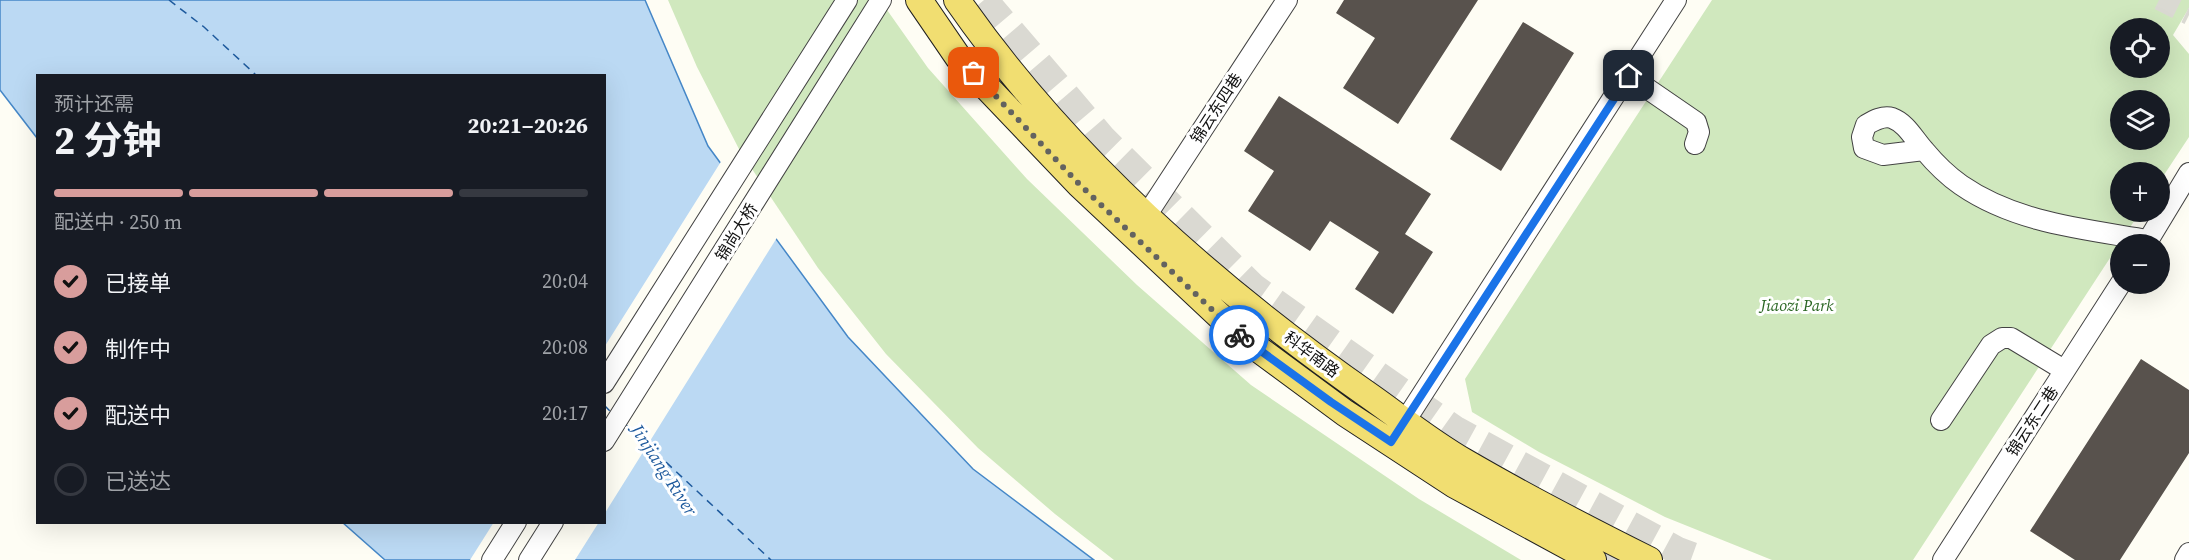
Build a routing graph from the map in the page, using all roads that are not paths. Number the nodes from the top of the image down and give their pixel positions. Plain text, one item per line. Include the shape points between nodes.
1 (881, 0) edge
2 (919, 0) edge
3 (957, 0) edge
4 (1287, 0) edge
5 (1676, 0) edge
6 (845, 4) edge
7 (1629, 76) junction
8 (1695, 144) dead end
9 (1924, 150) dead end
10 (2189, 173) edge
11 (1146, 216) junction
12 (2110, 234) edge
13 (2152, 234) edge
14 (2114, 294) edge
15 (2064, 370) junction
16 (606, 380) edge
17 (1941, 420) dead end
18 (1406, 421) junction
19 (606, 438) edge
20 (1391, 442) junction
21 (515, 524) edge
22 (552, 524) edge
23 (2189, 553) edge
24 (492, 560) edge
25 (529, 560) edge
26 (1593, 560) edge
27 (1649, 560) edge
28 (1942, 560) edge
29 (2185, 560) edge

1 - 19 street, 锦尚大桥
2 - 20 main road, 科华南路 via 958,57 1159,262 1242,337
3 - 11 main road, 科华南路 via 1061,129
4 - 11 street, 锦云东四巷
5 - 7 street
6 - 16 street, 锦尚大桥
7 - 8 street via 1696,122 1699,132
7 - 18 street
9 - 12 street via 1960,184 2003,209
10 - 13 street
11 - 18 main road, 科华南路 via 1165,236 1313,357
14 - 15 street, 锦云东二巷
15 - 17 street via 2011,338 2002,338 1991,345
15 - 28 street, 锦云东二巷
18 - 20 street
18 - 27 main road, 科华南路 via 1472,466 1569,521
20 - 26 main road, 科华南路 via 1455,485
21 - 24 street
22 - 25 street
23 - 29 street

